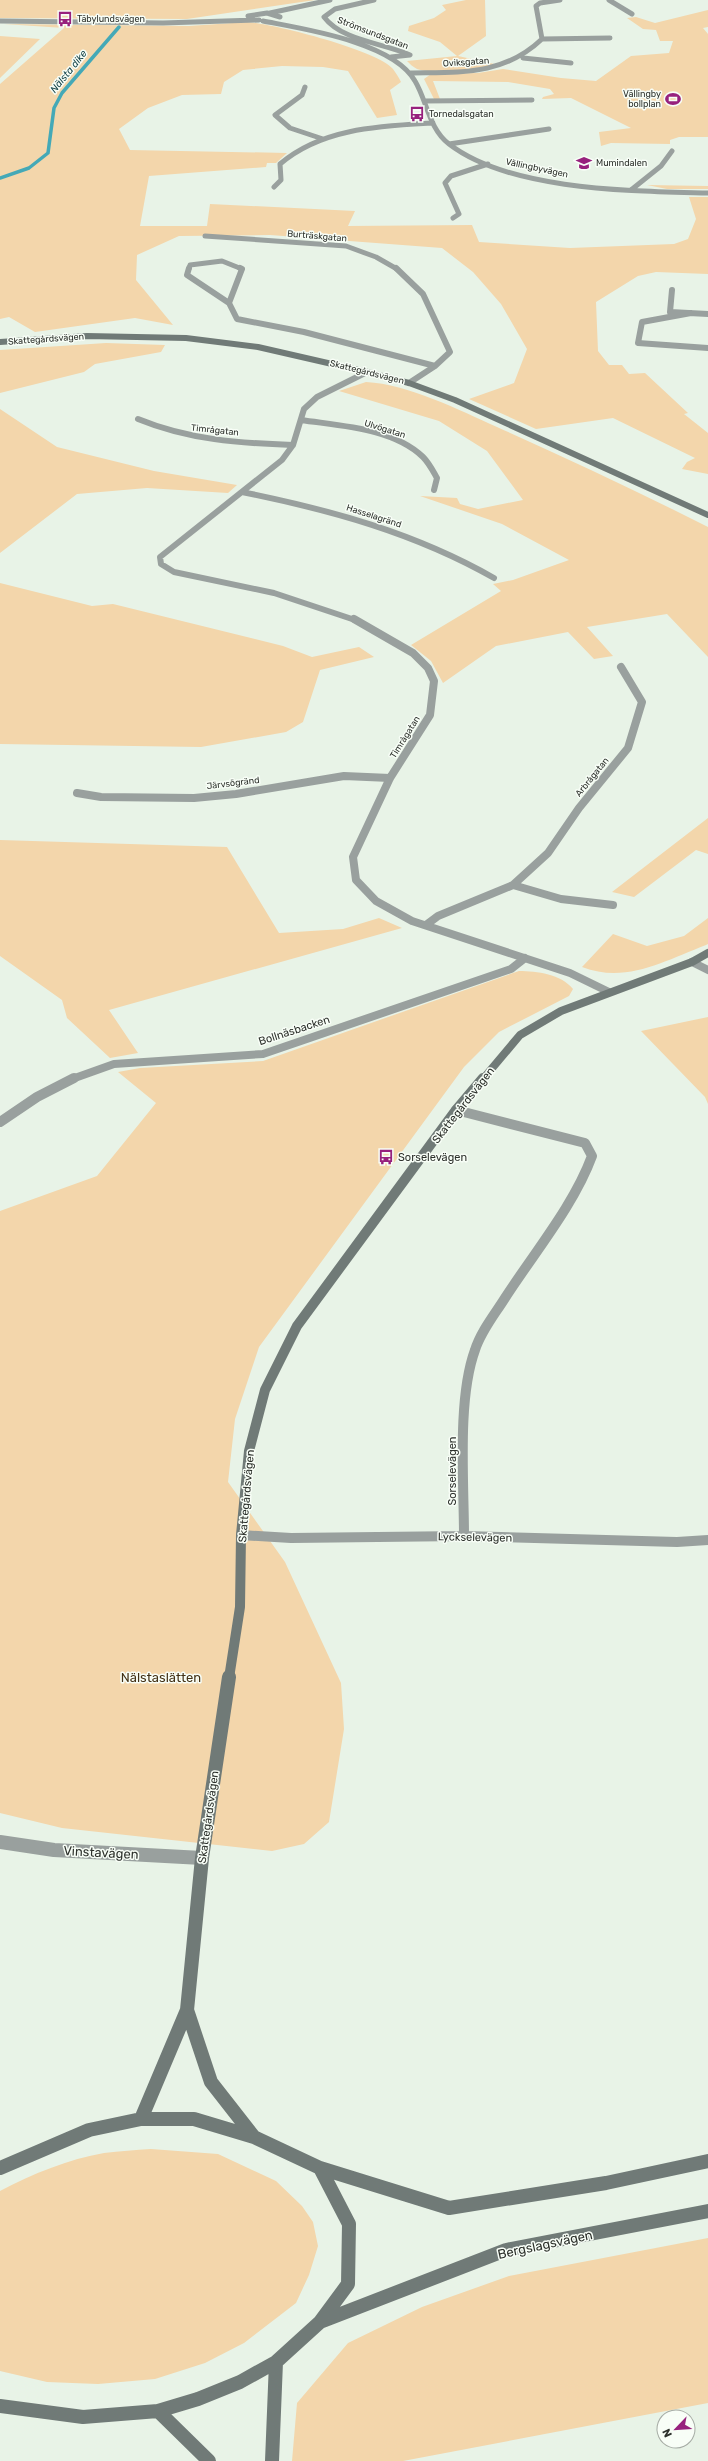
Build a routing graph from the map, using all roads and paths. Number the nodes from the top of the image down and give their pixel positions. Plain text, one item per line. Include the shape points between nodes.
1 (330, 0) edge
2 (374, 0) edge
3 (560, 0) edge
4 (609, 0) edge
5 (308, 4) junction
6 (267, 13) junction
7 (632, 14) dead end
8 (254, 15) junction
9 (280, 17) junction
10 (261, 20) junction
11 (0, 21) edge
12 (205, 22) junction
13 (311, 31) junction
14 (610, 38) dead end
15 (542, 39) junction
16 (390, 57) junction
17 (523, 58) junction
18 (571, 63) dead end
19 (410, 73) junction
20 (305, 87) dead end
21 (532, 100) dead end
22 (424, 102) junction
23 (433, 123) junction
24 (549, 129) dead end
25 (323, 139) junction
26 (449, 144) junction
27 (672, 150) dead end
28 (488, 164) junction
29 (274, 187) dead end
30 (631, 190) junction
31 (708, 193) edge
32 (453, 218) dead end
33 (205, 236) dead end
34 (672, 290) dead end
35 (228, 303) junction
36 (691, 313) junction
37 (708, 314) edge
38 (0, 342) edge
39 (708, 348) edge
40 (434, 366) junction
41 (367, 372) junction
42 (409, 383) junction
43 (138, 419) dead end
44 (301, 420) junction
45 (293, 445) junction
46 (434, 490) dead end
47 (242, 492) junction
48 (708, 515) edge
49 (494, 578) dead end
50 (621, 668) dead end
51 (390, 778) junction
52 (77, 794) dead end
53 (513, 886) junction
54 (613, 906) dead end
55 (426, 925) junction
56 (708, 953) edge
57 (525, 958) junction
58 (692, 962) junction
59 (708, 970) edge
60 (609, 992) junction
61 (456, 1110) junction
62 (0, 1122) edge
63 (241, 1534) junction
64 (464, 1536) junction
65 (708, 1540) edge
66 (0, 1842) edge
67 (202, 1858) junction
68 (187, 2010) junction
69 (141, 2119) junction
70 (254, 2137) junction
71 (708, 2161) edge
72 (0, 2168) edge
73 (320, 2168) junction
74 (708, 2211) edge
75 (320, 2322) junction
76 (276, 2362) junction
77 (0, 2406) edge
78 (158, 2411) junction
79 (209, 2461) edge
80 (272, 2461) edge

1 - 5 street
2 - 16 street, Strömsundsgatan via 335,9 324,17 329,25 337,29 386,44 410,55
3 - 15 street via 536,6
4 - 7 street
5 - 6 street
5 - 9 street
6 - 8 street
6 - 9 street, Vällingbyvägen
8 - 10 street via 253,19
8 - 12 street
9 - 10 street
9 - 13 street, Vällingbyvägen
10 - 12 street
10 - 13 street, Vällingbyvägen
11 - 12 street
13 - 16 street, Vällingbyvägen
14 - 15 street
15 - 17 street, Oviksgatan
16 - 19 street, Vällingbyvägen
17 - 18 street, Oviksgatan
17 - 19 street, Oviksgatan via 486,70
19 - 22 street, Vällingbyvägen
20 - 25 street via 302,95 275,115 283,125
21 - 22 street
22 - 23 street, Vällingbyvägen
23 - 25 street via 383,128
23 - 26 street, Vällingbyvägen
24 - 26 street
25 - 29 street via 289,154 280,164 280,180
26 - 28 street, Vällingbyvägen
27 - 30 street via 661,166
28 - 30 street, Vällingbyvägen via 558,182
28 - 32 street via 451,176 445,183 459,214
30 - 31 street, Vällingbyvägen
33 - 40 street, Burträskgatan via 346,246 376,257 396,268 424,294 450,352
34 - 36 street via 670,312
35 - 35 street via 242,269 222,261 190,265 187,275
35 - 40 street via 237,320 304,332
36 - 37 street
36 - 39 street via 642,322 638,343
38 - 41 street, Skattegårdsvägen via 87,336 186,338 258,347
40 - 42 street, Burträskgatan
41 - 42 street, Skattegårdsvägen
41 - 44 street, Timrågatan via 317,397 304,409
42 - 48 street, Skattegårdsvägen via 508,423
43 - 45 street, Timrågatan via 164,431 197,439
44 - 45 street, Timrågatan
44 - 46 street, Ulvögatan via 369,432 399,441 424,457 437,478
45 - 47 street, Timrågatan via 282,460
47 - 49 street, Hasselagränd via 302,504 387,528 461,558
47 - 51 street, Timrågatan via 175,543 160,557 161,564 174,572 274,593 348,616 413,653 428,668 434,681 430,715
50 - 53 street, Arbrågatan via 642,702 628,748 579,808 548,853
51 - 52 street, Järvsögränd via 344,776 236,794 194,798 101,797
51 - 55 street, Timrågatan via 353,857 356,880 376,901 412,921
53 - 54 street via 561,899
53 - 55 street, Arbrågatan via 438,916
55 - 57 street, Timrågatan
56 - 58 street, Skattegårdsvägen
57 - 60 street, Timrågatan via 570,973
57 - 62 street, Bollnäsbacken via 511,969 263,1054 231,1059 179,1059 106,1066 75,1077 32,1100
58 - 59 street
58 - 60 street, Skattegårdsvägen
60 - 61 street, Skattegårdsvägen via 561,1011 520,1035
61 - 63 street, Skattegårdsvägen via 297,1326 265,1390 249,1451
61 - 64 street, Sorselevägen via 585,1143 592,1156 586,1172 563,1210 492,1318 475,1349 468,1377 464,1428
63 - 64 street, Lyckselevägen via 291,1538
63 - 67 street, Skattegårdsvägen via 240,1607
64 - 65 street, Lyckselevägen via 677,1542
66 - 67 street, Vinstavägen via 54,1850
67 - 68 street, Skattegårdsvägen
68 - 69 street, Skattegårdsvägen
68 - 70 street, Skattegårdsvägen via 212,2082
69 - 70 street via 194,2118
69 - 72 street via 89,2130
70 - 73 street
71 - 73 street via 606,2182 449,2208
73 - 75 street, Bergslagsvägen via 349,2224 348,2284
74 - 75 street, Bergslagsvägen via 506,2250
75 - 76 street, Bergslagsvägen
76 - 78 street, Bergslagsvägen via 240,2382 198,2399
76 - 80 street
77 - 78 street, Bergslagsvägen via 83,2417
78 - 79 street

